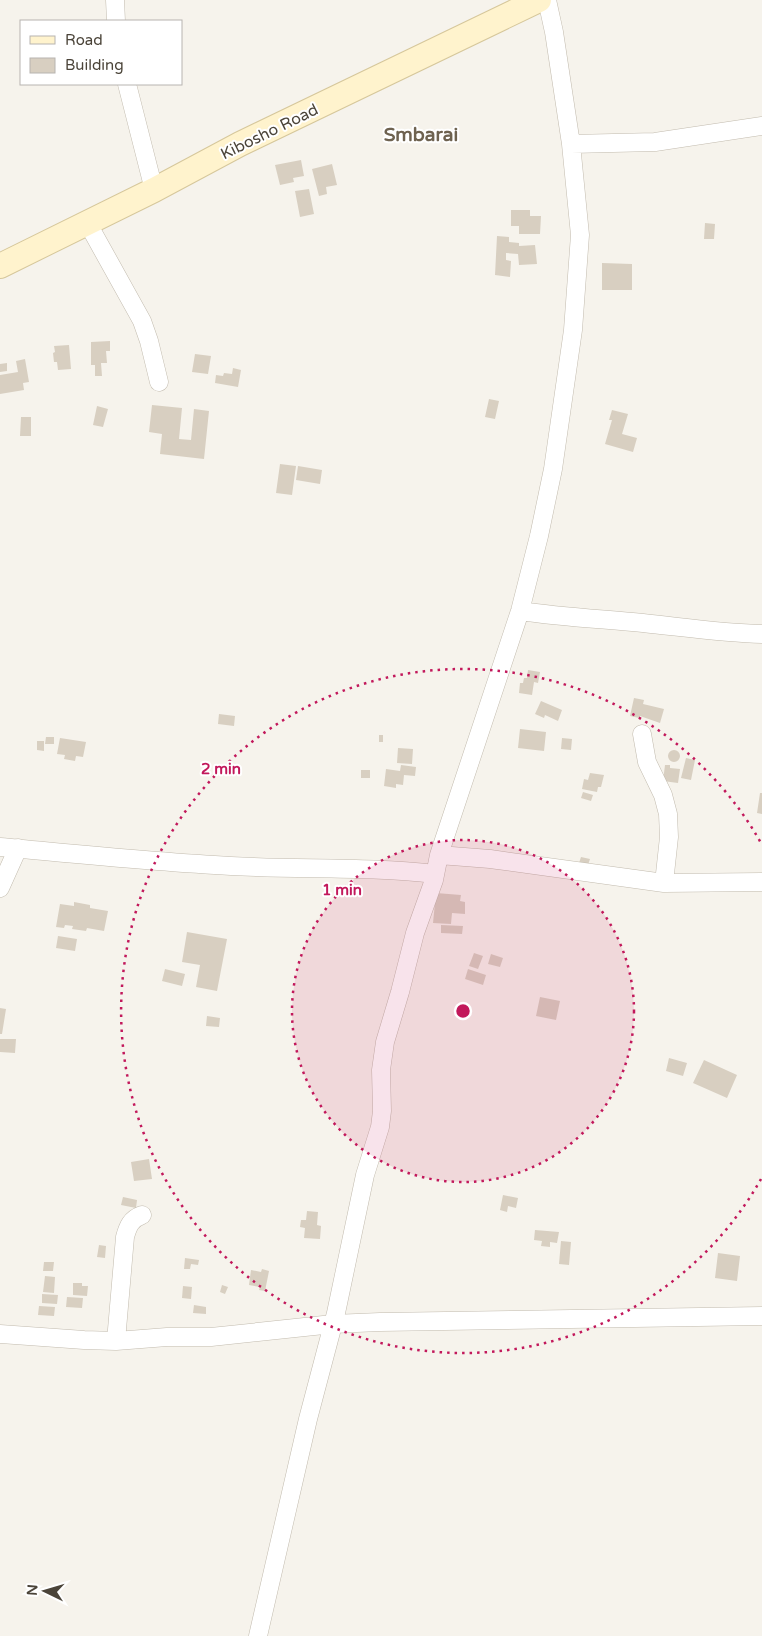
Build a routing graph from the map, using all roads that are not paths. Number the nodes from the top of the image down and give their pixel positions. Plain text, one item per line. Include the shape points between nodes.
1 (115, 0) edge
2 (539, 0) edge
3 (547, 0) edge
4 (116, 20) edge
5 (127, 85) edge
6 (762, 126) edge
7 (571, 144) junction
8 (154, 190) junction
9 (87, 222) junction
10 (0, 266) edge
11 (159, 382) dead end
12 (520, 611) junction
13 (762, 634) edge
14 (642, 734) dead end
15 (0, 847) edge
16 (18, 848) junction
17 (439, 855) junction
18 (435, 874) junction
19 (762, 882) edge
20 (664, 883) junction
21 (0, 888) edge
22 (142, 1214) dead end
23 (762, 1316) edge
24 (334, 1324) junction
25 (0, 1334) edge
26 (116, 1340) junction
27 (258, 1636) edge

1 - 4 street
2 - 8 street, Kibosho Road via 249,140
3 - 7 street
5 - 8 street
6 - 7 street via 655,142
7 - 12 street via 580,235 573,330 553,469
8 - 9 street, Kibosho Road
9 - 10 street, Kibosho Road
9 - 11 street via 142,321
12 - 13 street
12 - 17 street
14 - 20 street via 647,762 668,814
15 - 16 street
16 - 18 street via 229,866 334,867
16 - 21 street
17 - 18 street
17 - 20 street
18 - 24 street via 385,1042 380,1127 365,1175
19 - 20 street
22 - 26 street via 132,1220 125,1237
23 - 24 street
24 - 26 street via 211,1337
24 - 27 street via 308,1419
25 - 26 street

